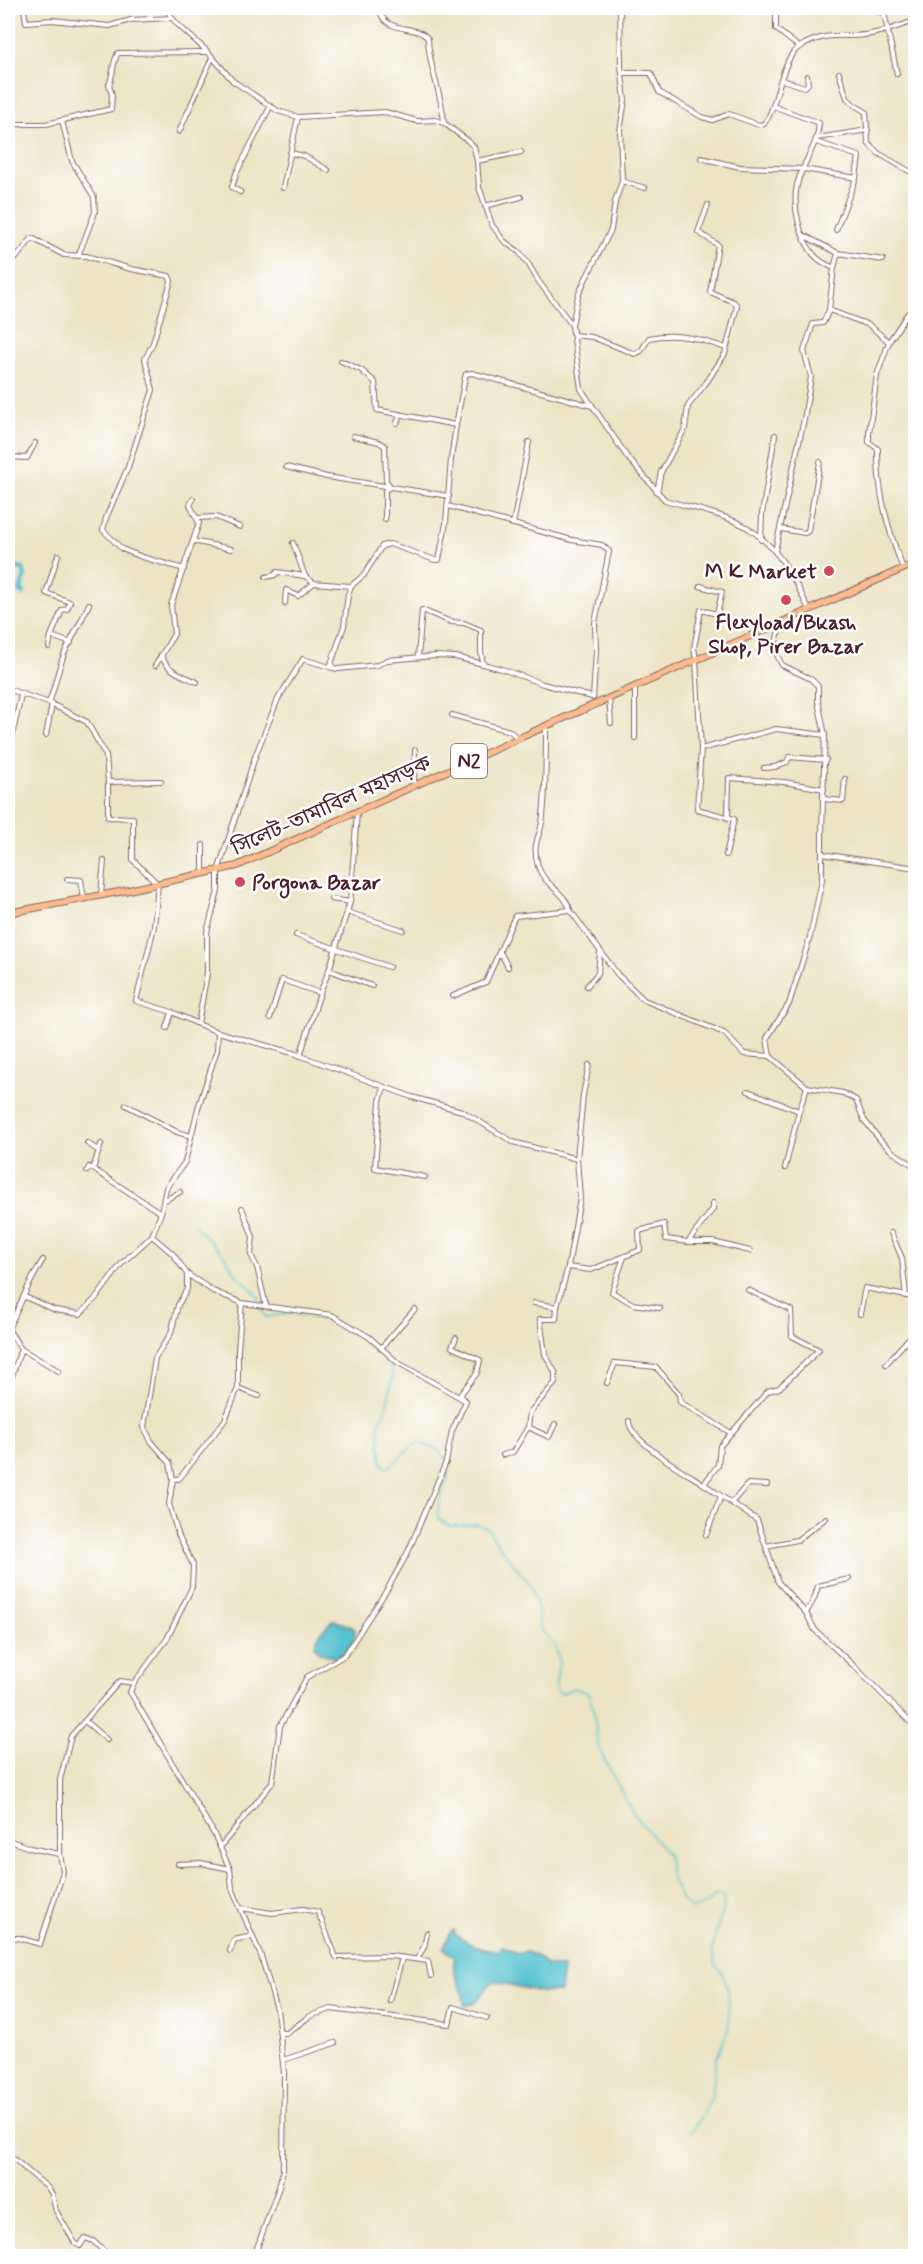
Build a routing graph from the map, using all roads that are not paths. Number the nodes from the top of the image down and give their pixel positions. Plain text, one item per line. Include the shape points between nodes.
1 (27, 8) edge
2 (165, 8) edge
3 (379, 8) edge
4 (620, 8) edge
5 (776, 8) edge
6 (871, 8) edge
7 (173, 18) junction
8 (915, 20) edge
9 (888, 29) junction
10 (799, 47) junction
11 (208, 52) junction
12 (212, 58) junction
13 (622, 73) junction
14 (839, 73) dead end
15 (897, 74) dead end
16 (807, 76) dead end
17 (782, 80) junction
18 (773, 106) junction
19 (270, 107) junction
20 (298, 117) junction
21 (62, 121) junction
22 (8, 122) edge
23 (444, 123) junction
24 (868, 130) junction
25 (179, 132) dead end
26 (816, 140) junction
27 (521, 152) dead end
28 (290, 153) junction
29 (701, 158) dead end
30 (477, 161) junction
31 (804, 169) junction
32 (328, 170) dead end
33 (915, 175) edge
34 (856, 178) junction
35 (622, 181) junction
36 (283, 188) dead end
37 (645, 188) dead end
38 (240, 192) dead end
39 (520, 197) dead end
40 (708, 205) dead end
41 (485, 206) junction
42 (836, 230) dead end
43 (802, 234) junction
44 (838, 253) junction
45 (8, 254) edge
46 (915, 255) edge
47 (78, 256) junction
48 (883, 260) dead end
49 (915, 261) edge
50 (834, 268) junction
51 (915, 309) edge
52 (829, 310) junction
53 (572, 326) junction
54 (574, 335) junction
55 (889, 342) junction
56 (726, 348) junction
57 (341, 361) dead end
58 (593, 406) junction
59 (400, 415) junction
60 (397, 423) dead end
61 (456, 425) junction
62 (775, 435) dead end
63 (353, 436) dead end
64 (530, 442) dead end
65 (35, 443) dead end
66 (8, 457) edge
67 (820, 462) dead end
68 (286, 467) dead end
69 (391, 487) junction
70 (656, 493) junction
71 (448, 496) junction
72 (193, 499) dead end
73 (448, 506) junction
74 (197, 518) junction
75 (385, 519) dead end
76 (513, 524) junction
77 (240, 527) dead end
78 (781, 529) junction
79 (761, 540) junction
80 (193, 541) junction
81 (293, 543) dead end
82 (231, 549) dead end
83 (775, 551) junction
84 (58, 555) dead end
85 (915, 563) edge
86 (184, 569) junction
87 (903, 569) junction
88 (305, 576) junction
89 (266, 577) dead end
90 (314, 583) junction
91 (351, 586) junction
92 (700, 586) dead end
93 (285, 603) dead end
94 (89, 604) dead end
95 (809, 610) junction
96 (781, 623) junction
97 (51, 636) junction
98 (71, 643) junction
99 (49, 647) dead end
100 (161, 655) junction
101 (418, 657) junction
102 (696, 660) junction
103 (483, 664) junction
104 (155, 666) dead end
105 (333, 668) junction
106 (197, 682) dead end
107 (635, 687) junction
108 (8, 688) edge
109 (21, 694) junction
110 (592, 697) junction
111 (609, 698) junction
112 (50, 704) junction
113 (596, 704) junction
114 (452, 715) dead end
115 (611, 723) dead end
116 (546, 726) junction
117 (46, 735) dead end
118 (825, 735) junction
119 (12, 737) dead end
120 (635, 738) dead end
121 (518, 739) junction
122 (701, 749) junction
123 (415, 750) dead end
124 (826, 760) junction
125 (764, 768) dead end
126 (845, 779) dead end
127 (108, 782) junction
128 (161, 782) dead end
129 (414, 786) junction
130 (824, 789) junction
131 (823, 799) junction
132 (357, 812) junction
133 (728, 818) junction
134 (203, 845) dead end
135 (822, 854) junction
136 (726, 855) dead end
137 (104, 861) dead end
138 (915, 868) edge
139 (218, 871) junction
140 (203, 875) junction
141 (67, 879) dead end
142 (158, 884) junction
143 (101, 896) junction
144 (84, 899) junction
145 (331, 899) dead end
146 (350, 902) junction
147 (570, 910) junction
148 (347, 912) junction
149 (8, 913) edge
150 (403, 930) dead end
151 (296, 935) dead end
152 (335, 949) junction
153 (600, 951) junction
154 (500, 952) junction
155 (389, 967) dead end
156 (508, 967) dead end
157 (329, 970) junction
158 (372, 986) dead end
159 (587, 986) dead end
160 (320, 993) junction
161 (453, 996) dead end
162 (172, 1012) junction
163 (270, 1018) dead end
164 (198, 1024) junction
165 (167, 1028) dead end
166 (218, 1032) junction
167 (300, 1056) junction
168 (771, 1056) junction
169 (589, 1065) dead end
170 (384, 1087) junction
171 (807, 1087) junction
172 (748, 1091) dead end
173 (126, 1105) dead end
174 (799, 1111) junction
175 (191, 1136) junction
176 (87, 1143) dead end
177 (101, 1144) dead end
178 (99, 1151) junction
179 (577, 1159) junction
180 (915, 1167) edge
181 (785, 1168) dead end
182 (93, 1169) junction
183 (87, 1171) dead end
184 (425, 1177) dead end
185 (180, 1192) dead end
186 (164, 1200) junction
187 (713, 1203) dead end
188 (242, 1208) dead end
189 (161, 1213) junction
190 (891, 1233) dead end
191 (152, 1236) junction
192 (688, 1242) junction
193 (750, 1251) dead end
194 (624, 1257) junction
195 (43, 1260) dead end
196 (568, 1267) junction
197 (187, 1274) junction
198 (748, 1290) dead end
199 (915, 1295) edge
200 (906, 1296) junction
201 (25, 1297) junction
202 (242, 1303) junction
203 (534, 1304) dead end
204 (266, 1306) junction
205 (556, 1307) junction
206 (660, 1308) dead end
207 (415, 1309) dead end
208 (860, 1314) dead end
209 (8, 1329) edge
210 (456, 1338) dead end
211 (915, 1339) edge
212 (381, 1348) junction
213 (21, 1349) junction
214 (886, 1364) dead end
215 (59, 1371) dead end
216 (607, 1383) dead end
217 (8, 1388) edge
218 (238, 1388) junction
219 (259, 1396) dead end
220 (466, 1401) junction
221 (629, 1421) dead end
222 (555, 1424) dead end
223 (528, 1427) junction
224 (731, 1433) junction
225 (503, 1455) dead end
226 (173, 1479) junction
227 (704, 1484) junction
228 (767, 1485) dead end
229 (721, 1496) junction
230 (732, 1502) junction
231 (826, 1518) dead end
232 (706, 1535) dead end
233 (766, 1546) junction
234 (849, 1580) dead end
235 (806, 1613) junction
236 (134, 1683) junction
237 (85, 1721) junction
238 (915, 1728) edge
239 (107, 1740) dead end
240 (8, 1840) edge
241 (220, 1847) junction
242 (60, 1854) junction
243 (178, 1864) dead end
244 (230, 1869) junction
245 (241, 1908) junction
246 (427, 1934) dead end
247 (253, 1936) junction
248 (8, 1938) edge
249 (230, 1951) dead end
250 (402, 1958) junction
251 (417, 1959) junction
252 (431, 1976) dead end
253 (390, 2001) dead end
254 (487, 2018) dead end
255 (280, 2033) junction
256 (334, 2043) dead end
257 (283, 2060) junction
258 (8, 2154) edge
259 (110, 2256) edge
260 (254, 2256) edge

1 - 7 street via 26,22 52,20 109,26
2 - 7 street
3 - 23 street via 392,25 428,39 429,61 443,103
4 - 13 street
5 - 10 street via 776,29
6 - 9 street via 884,13
7 - 11 street
8 - 9 street
9 - 10 street via 870,35 818,38
9 - 15 street
10 - 17 street via 787,63
11 - 12 street
11 - 21 street via 118,53 109,85 111,109
12 - 19 street via 233,81
12 - 25 street
13 - 18 street via 651,74 659,92 713,120 729,114 764,124
13 - 35 street via 626,100 620,131
14 - 24 street via 847,98 866,112
16 - 17 street via 805,87
17 - 18 street
18 - 26 street via 819,123
19 - 20 street
19 - 38 street via 236,174 232,187
20 - 23 street via 385,112
20 - 28 street
21 - 22 street
21 - 47 street via 72,161 94,197 95,212
23 - 30 street via 474,147
24 - 26 street
24 - 33 street via 867,141 878,153
26 - 31 street
26 - 34 street via 859,156
27 - 30 street
28 - 32 street
28 - 36 street
29 - 31 street via 740,167
30 - 41 street
31 - 34 street
31 - 43 street via 797,184 796,204
34 - 42 street
35 - 37 street
35 - 53 street via 611,230 578,296
39 - 41 street
40 - 56 street via 698,232 718,245 710,292 737,304
41 - 53 street via 492,225 519,252
43 - 44 street
43 - 50 street via 814,255
44 - 48 street
44 - 50 street
45 - 47 street via 16,258 32,238 64,255
46 - 49 street
47 - 86 street via 169,276 171,281 145,359 153,390 103,530 122,549
50 - 52 street
51 - 55 street via 908,312
52 - 55 street via 869,325
52 - 78 street via 823,323 813,324 804,351 811,377
53 - 54 street
54 - 56 street via 592,337 635,354 650,338 659,336 691,336
54 - 58 street via 581,389
55 - 87 street via 875,385 869,433 870,442 878,449 884,514
56 - 70 street via 688,406 685,429 661,472
57 - 59 street via 362,370 375,382 377,410
58 - 61 street via 471,373 465,377
58 - 70 street
59 - 60 street
59 - 61 street
61 - 71 street
62 - 79 street
63 - 69 street via 385,446 386,481
64 - 76 street
65 - 66 street via 27,458
67 - 78 street via 808,531
68 - 69 street
69 - 71 street
69 - 75 street via 386,490
70 - 79 street via 664,500 748,528
71 - 73 street
72 - 74 street via 190,506
73 - 76 street
73 - 91 street via 439,560 385,544 364,575
74 - 77 street via 216,517
74 - 80 street
76 - 110 street via 609,550 595,623
78 - 83 street
79 - 83 street
80 - 82 street
80 - 86 street
81 - 88 street
83 - 95 street via 795,579
84 - 97 street via 46,593 70,602 68,609 62,610
85 - 87 highway, সিলেট-তামাবিল মহাসড়ক / N2
86 - 100 street via 171,605 174,634
87 - 95 highway, সিলেট-তামাবিল মহাসড়ক / N2
88 - 89 street via 277,572
88 - 90 street
90 - 91 street
90 - 93 street via 298,596 286,590
91 - 105 street
92 - 102 street via 722,592 717,614 701,610 694,648
94 - 98 street
95 - 96 highway, সিলেট-তামাবিল মহাসড়ক / N2
96 - 102 highway, সিলেট-তামাবিল মহাসড়ক / N2
96 - 118 street via 774,649 782,665 818,686
97 - 98 street
97 - 99 street
98 - 112 street via 55,678
100 - 104 street
100 - 106 street via 165,665
101 - 103 street via 456,657
101 - 103 street via 422,610 481,630
101 - 105 street
102 - 107 highway, সিলেট-তামাবিল মহাসড়ক / N2
102 - 122 street
103 - 110 street
105 - 139 street via 303,659 278,699
107 - 111 highway, সিলেট-তামাবিল মহাসড়ক / N2
107 - 120 street
108 - 109 street
109 - 112 street
109 - 119 street
110 - 113 street
111 - 113 highway, সিলেট-তামাবিল মহাসড়ক / N2
111 - 115 street
112 - 117 street
112 - 127 street via 87,722 106,756
113 - 116 highway, সিলেট-তামাবিল মহাসড়ক / N2
114 - 121 street via 510,731
116 - 121 highway, সিলেট-তামাবিল মহাসড়ক / N2
116 - 147 street via 543,819 534,848 539,869 547,882 568,900
118 - 122 street via 776,729
118 - 124 street
121 - 129 highway, সিলেট-তামাবিল মহাসড়ক / N2
122 - 133 street via 697,809
123 - 129 street
124 - 125 street via 789,757 787,762
124 - 130 street
126 - 131 street via 843,801
127 - 128 street
127 - 142 street via 108,817 134,818 133,860
129 - 132 highway, সিলেট-তামাবিল মহাসড়ক / N2
130 - 131 street
130 - 133 street via 729,778
131 - 135 street
132 - 139 highway, সিলেট-তামাবিল মহাসড়ক / N2
132 - 146 street
133 - 136 street via 734,819
134 - 140 street
135 - 138 street
135 - 168 street via 822,880 810,937 789,1004 767,1038
137 - 143 street
139 - 140 highway, সিলেট-তামাবিল মহাসড়ক / N2
139 - 164 street via 218,891 207,932 207,973
140 - 142 highway, সিলেট-তামাবিল মহাসড়ক / N2
141 - 144 street via 81,880
142 - 143 highway, সিলেট-তামাবিল মহাসড়ক / N2
142 - 162 street via 154,927 136,1002
143 - 144 highway, সিলেট-তামাবিল মহাসড়ক / N2
144 - 149 highway, সিলেট-তামাবিল মহাসড়ক / N2
145 - 146 street
146 - 148 street
147 - 153 street
147 - 154 street via 515,916
148 - 150 street
148 - 152 street
151 - 152 street
152 - 155 street
152 - 157 street
153 - 159 street via 598,973
153 - 168 street via 644,1000 724,1033 744,1054
154 - 156 street
154 - 161 street via 486,982
157 - 158 street
157 - 160 street
160 - 163 street via 282,980
160 - 167 street
162 - 164 street
162 - 165 street
164 - 166 street
166 - 167 street
166 - 175 street via 217,1050
167 - 170 street
168 - 171 street
169 - 179 street
170 - 179 street via 462,1111 513,1142
170 - 184 street via 375,1168
171 - 174 street
171 - 180 street via 843,1093 856,1100 864,1120 881,1141
172 - 174 street
173 - 175 street
174 - 181 street
175 - 186 street via 185,1162 166,1188
176 - 178 street
177 - 178 street
178 - 182 street
179 - 196 street via 580,1198
182 - 183 street
182 - 189 street
185 - 186 street
186 - 189 street
187 - 192 street via 713,1209
188 - 204 street via 253,1237 251,1255
189 - 191 street
190 - 200 street via 902,1258
191 - 197 street via 173,1254
191 - 201 street via 122,1263 80,1314 55,1310
192 - 193 street via 713,1242
192 - 194 street via 666,1239 664,1224 639,1232 640,1250
194 - 196 street via 591,1270
194 - 206 street via 612,1292 633,1304
195 - 201 street
196 - 205 street
197 - 202 street
197 - 226 street via 187,1289 171,1333 155,1358 144,1428 170,1463
198 - 224 street via 791,1310 792,1336 819,1350 778,1388 768,1391
199 - 200 street
200 - 208 street via 865,1287
201 - 209 street
202 - 204 street
202 - 218 street
203 - 205 street
204 - 212 street via 332,1315
205 - 223 street via 556,1319 540,1319 545,1354 555,1372 555,1383 530,1412
207 - 212 street
209 - 213 street
210 - 220 street via 452,1347 480,1360 477,1373 460,1395
211 - 214 street via 909,1338
212 - 220 street via 397,1362
213 - 215 street
213 - 217 street
216 - 224 street via 615,1363 656,1367 679,1394 680,1402
218 - 219 street
218 - 226 street via 225,1420 178,1479
220 - 241 street via 452,1431 446,1462 408,1552 345,1656 308,1677 280,1726 272,1782
221 - 227 street via 639,1438 655,1452
222 - 223 street via 549,1437
223 - 225 street via 513,1452
224 - 227 street via 720,1446 718,1465
226 - 236 street via 169,1504 193,1565 192,1587 167,1639
227 - 229 street
228 - 230 street via 748,1484
229 - 230 street
229 - 232 street
230 - 233 street via 757,1520
231 - 233 street via 797,1540
233 - 235 street via 778,1582
234 - 235 street via 818,1586
235 - 238 street via 815,1630
236 - 237 street via 120,1681
236 - 241 street via 130,1692
237 - 239 street
237 - 242 street via 71,1737 60,1779
240 - 242 street
241 - 244 street
242 - 248 street via 63,1872 40,1944
243 - 244 street via 201,1863
244 - 245 street via 232,1888
245 - 247 street
245 - 250 street via 318,1912 336,1957
246 - 251 street
247 - 249 street via 234,1940
247 - 255 street via 278,2009
250 - 251 street
250 - 253 street
251 - 252 street via 428,1961
254 - 255 street via 453,2007 449,2024 331,2009
255 - 257 street
256 - 257 street
257 - 260 street via 283,2170
258 - 259 street via 48,2188 75,2243 80,2246 85,2238 90,2239

